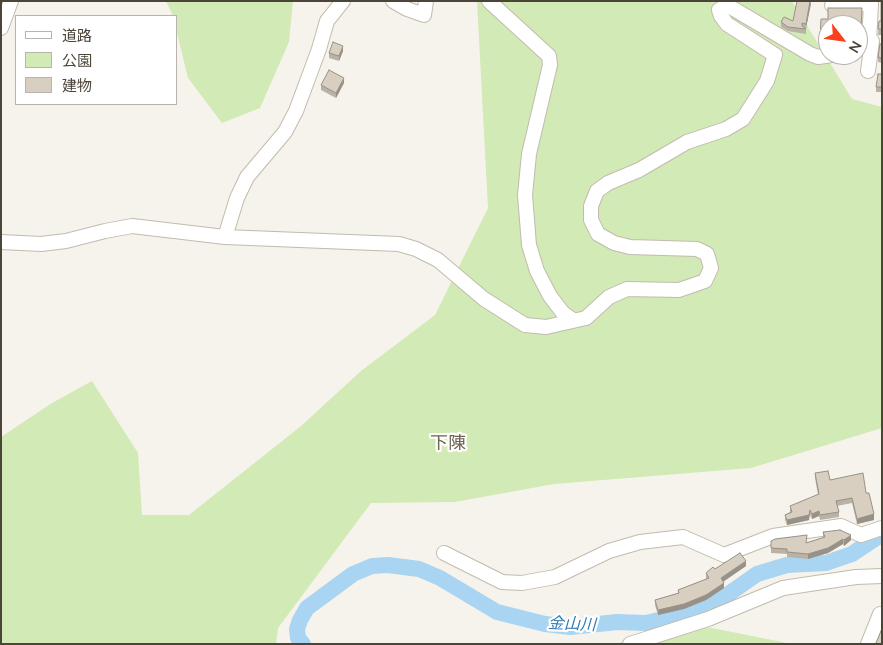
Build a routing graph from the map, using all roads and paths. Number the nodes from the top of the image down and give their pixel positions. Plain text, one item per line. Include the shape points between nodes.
1 (10, 1) edge
2 (344, 1) edge
3 (393, 1) edge
4 (426, 1) edge
5 (489, 1) edge
6 (871, 3) edge
7 (832, 5) dead end
8 (1, 28) edge
9 (870, 42) edge
10 (818, 56) edge
11 (868, 71) dead end
12 (225, 237) junction
13 (1, 242) edge
14 (573, 320) junction
15 (882, 528) edge
16 (444, 553) dead end
17 (882, 576) edge
18 (881, 613) edge
19 (630, 644) edge
20 (868, 644) edge

1 - 8 street
2 - 12 street via 327,22 296,111 285,132 247,177
3 - 4 street via 424,15
5 - 14 street via 549,56 550,66 529,154 525,195 529,245 537,271 550,296
6 - 7 street
6 - 9 street
9 - 11 street
10 - 14 street via 727,5 719,10 727,24 775,55 767,81 743,119 726,130 687,142 639,170 608,183 597,191 591,206 591,220 598,234 614,243 630,247 697,249 707,254 711,268 705,280 679,290 628,288 617,292 586,318
12 - 13 street via 132,226 66,241 41,244
12 - 14 street via 399,244 438,260 484,299 525,325 546,327
15 - 16 street via 861,535 841,526 772,536 724,555 683,537 640,542 609,552 555,577 522,583 502,582
17 - 19 street via 782,588 708,619
18 - 20 street

